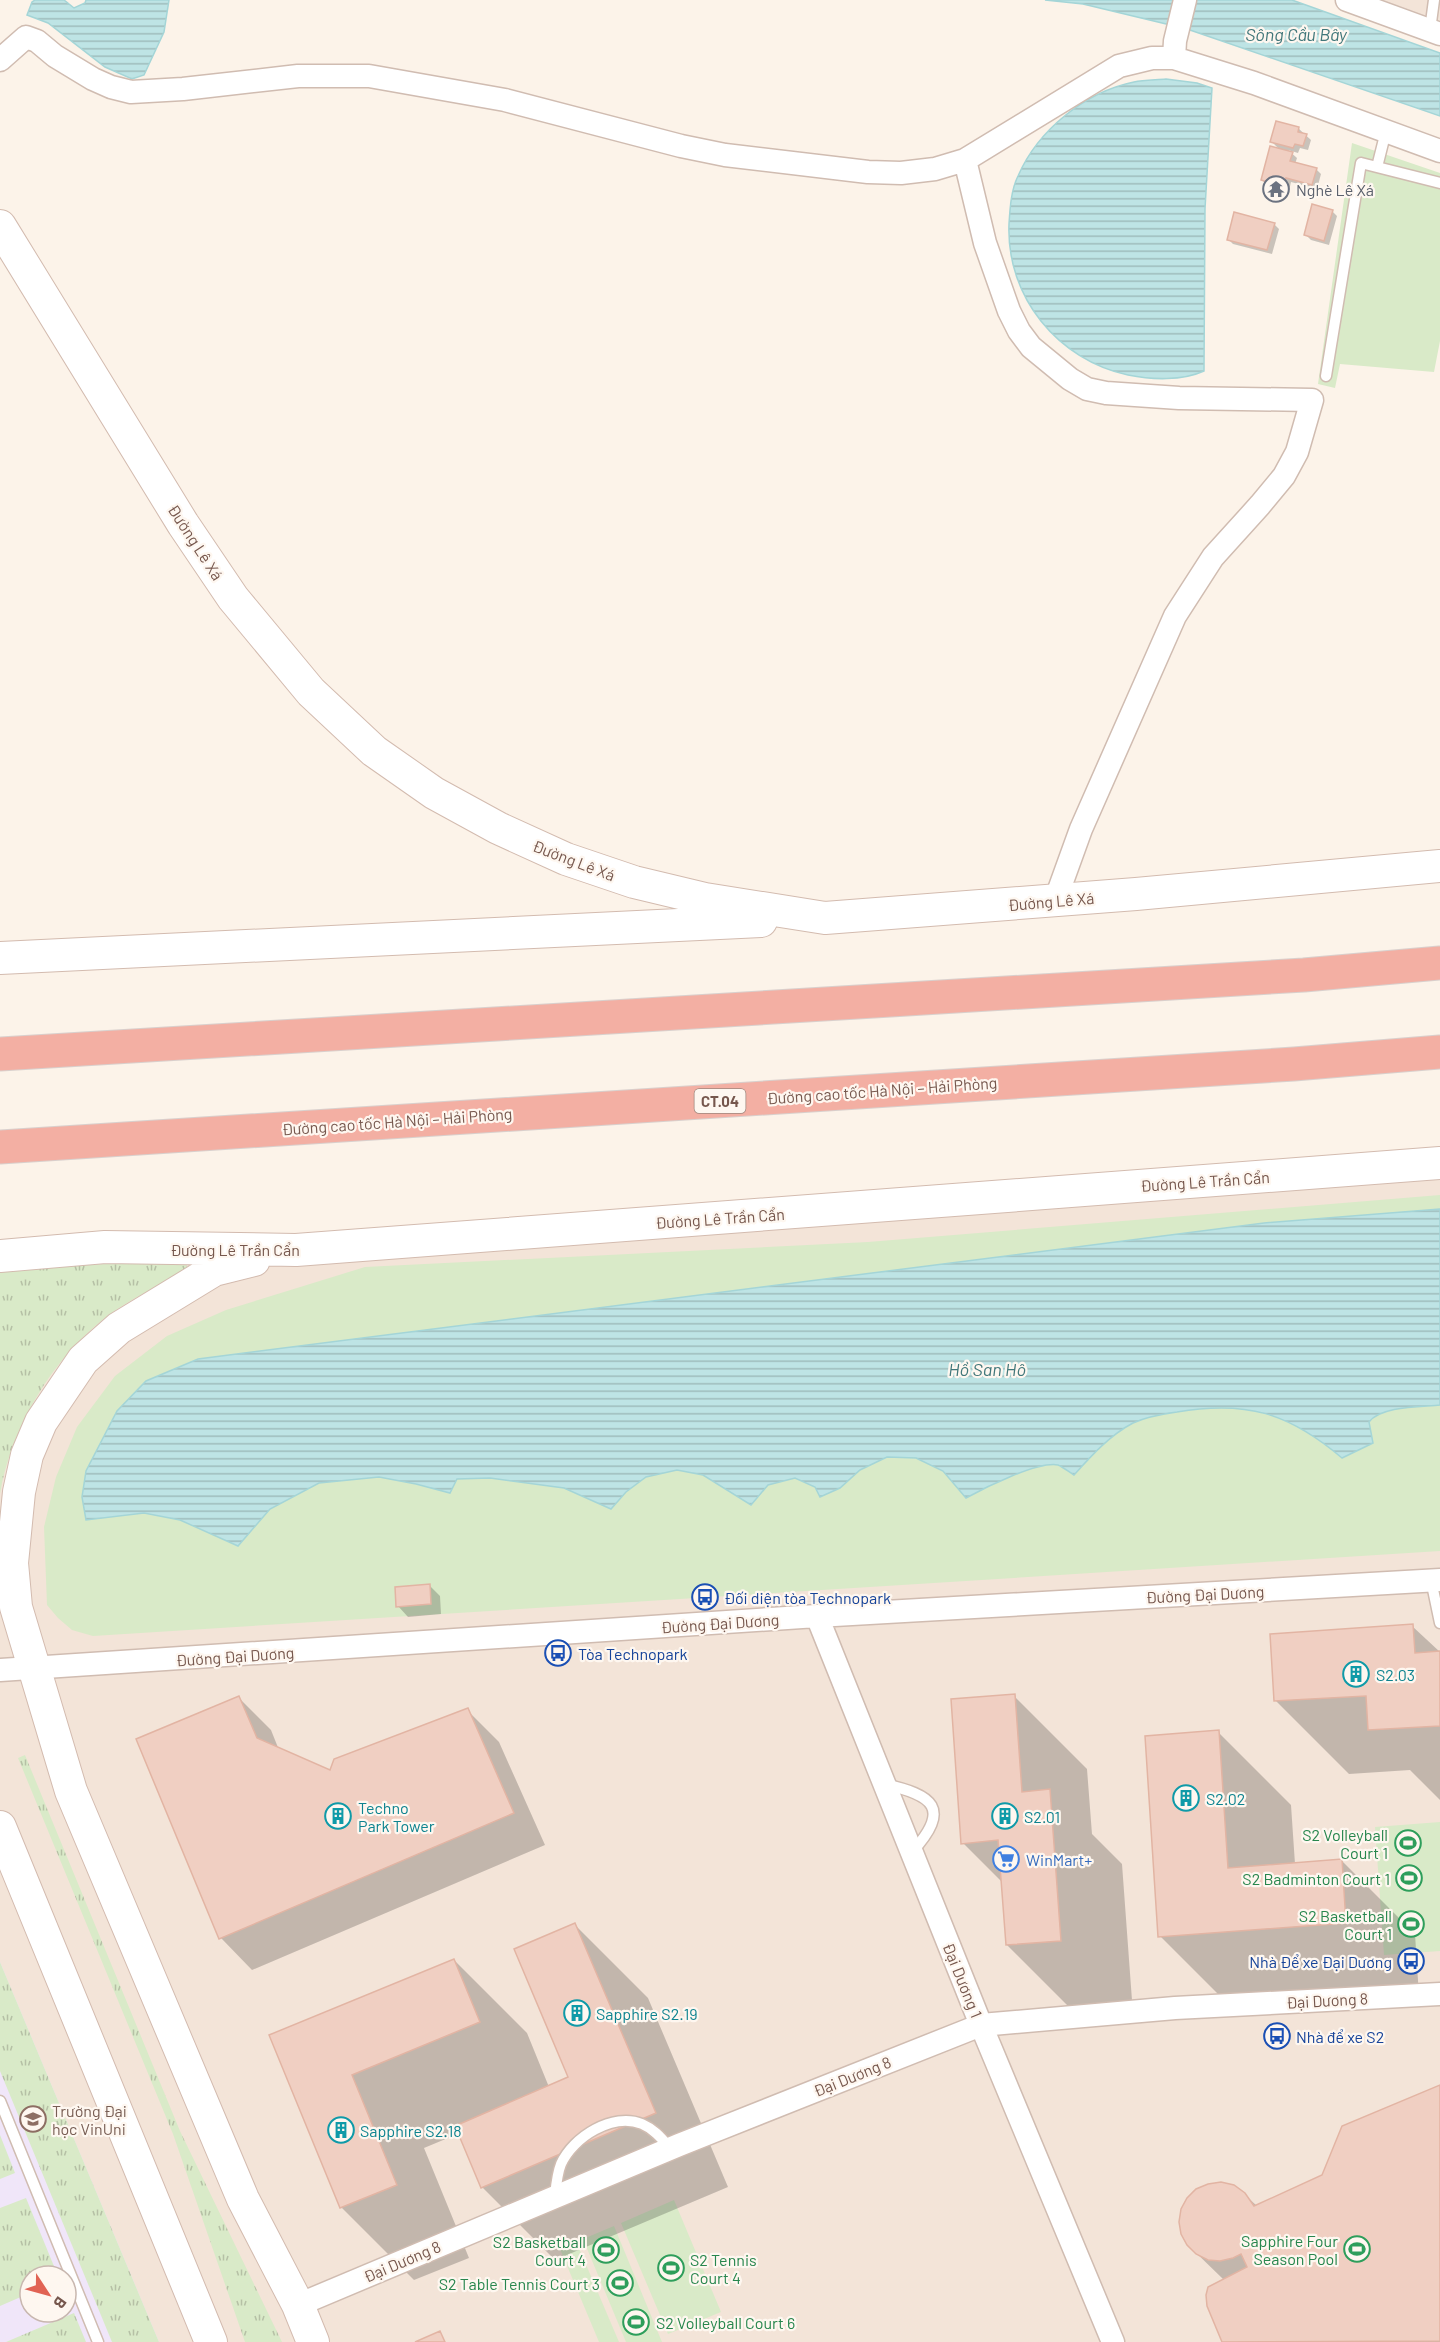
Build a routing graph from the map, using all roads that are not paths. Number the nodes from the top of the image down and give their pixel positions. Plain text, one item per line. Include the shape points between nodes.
1 (1185, 0) edge
2 (1347, 0) edge
3 (1434, 0) edge
4 (1435, 32) edge
5 (1174, 50) junction
6 (0, 60) edge
7 (1386, 131) junction
8 (1440, 151) edge
9 (965, 160) junction
10 (1377, 167) junction
11 (1440, 183) edge
12 (0, 226) edge
13 (1326, 376) dead end
14 (1440, 866) edge
15 (1055, 901) junction
16 (825, 918) junction
17 (0, 958) edge
18 (1440, 963) edge
19 (1440, 1052) edge
20 (0, 1054) edge
21 (0, 1147) edge
22 (1440, 1163) edge
23 (296, 1250) junction
24 (0, 1256) edge
25 (1435, 1580) edge
26 (0, 1614) edge
27 (817, 1616) junction
28 (1440, 1623) edge
29 (34, 1669) junction
30 (0, 1670) edge
31 (884, 1784) junction
32 (0, 1827) edge
33 (911, 1852) junction
34 (1440, 1994) edge
35 (981, 2025) junction
36 (0, 2101) edge
37 (670, 2148) junction
38 (555, 2196) junction
39 (298, 2305) junction
40 (98, 2342) edge
41 (211, 2342) edge
42 (313, 2342) edge
43 (1113, 2342) edge

1 - 5 street
2 - 4 street
3 - 4 lane
5 - 7 street
5 - 9 street via 1119,66
6 - 9 street via 26,38 37,41 93,79 131,92 298,75 369,76 505,100 725,154 901,173
7 - 8 street
7 - 10 lane
9 - 15 street via 985,243 1009,311 1031,347 1070,379 1087,389 1106,393 1311,400 1297,452 1284,476 1213,557 1175,616 1081,829
10 - 11 lane
10 - 13 lane via 1361,163
12 - 16 main road, Đường Lê Xá via 232,598 317,699 374,751 434,793 566,859 634,882 695,896
14 - 15 main road, Đường Lê Xá
15 - 16 main road, Đường Lê Xá
16 - 17 main road
18 - 20 highway via 1304,975
19 - 21 highway, Đường cao tốc Hà Nội – Hải Phòng / CT.04
22 - 23 main road, Đường Lê Trần Cẩn
23 - 24 main road, Đường Lê Trần Cẩn via 105,1247
23 - 29 main road via 214,1270 156,1304 119,1328 83,1360 57,1396 27,1455 12,1563 16,1607
25 - 27 street, Đường Đại Dương
25 - 28 lane
26 - 29 main road
27 - 29 street, Đường Đại Dương
27 - 31 street, Đại Dương 1
29 - 30 street, Đường Đại Dương
29 - 39 main road via 71,1791 243,2199
31 - 33 street, Đại Dương 1
31 - 33 lane via 913,1791 932,1807 933,1823
32 - 41 main road
33 - 35 street, Đại Dương 1
34 - 35 street, Đại Dương 8 via 1175,2008
35 - 37 street, Đại Dương 8
35 - 43 street, Đại Dương 1
36 - 40 lane
37 - 38 street, Đại Dương 8
37 - 38 lane via 652,2129 640,2123 624,2120 604,2125 576,2143 561,2164
38 - 39 street, Đại Dương 8
39 - 42 main road

